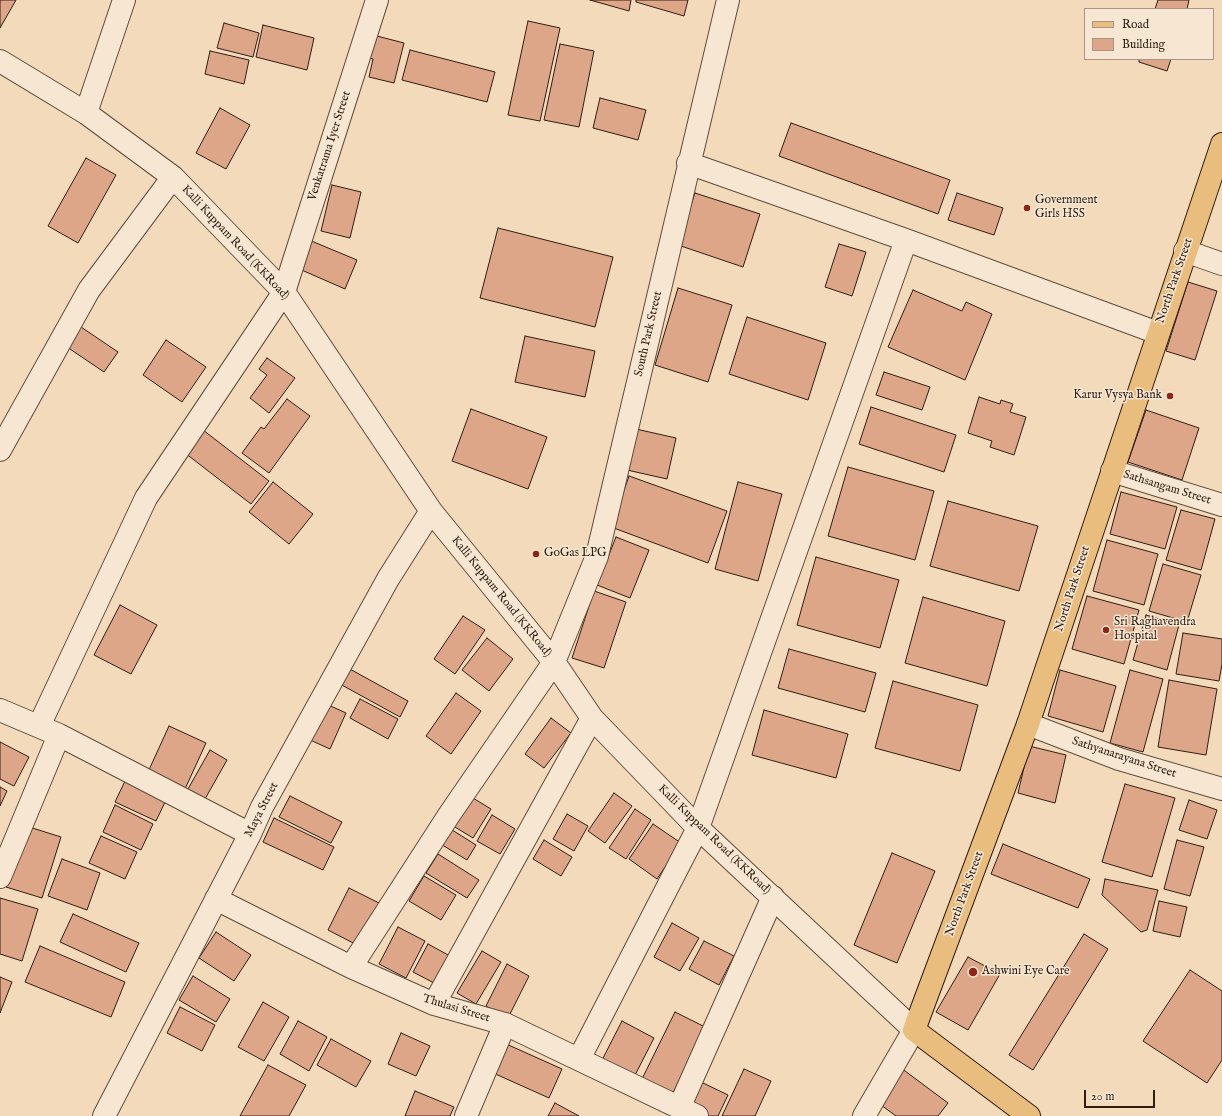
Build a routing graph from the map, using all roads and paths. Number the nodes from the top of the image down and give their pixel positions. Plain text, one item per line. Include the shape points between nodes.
1 (124, 0) edge
2 (377, 0) edge
3 (728, 0) edge
4 (0, 62) edge
5 (86, 113) junction
6 (1222, 144) edge
7 (688, 163) junction
8 (174, 177) junction
9 (906, 240) junction
10 (1185, 251) junction
11 (1222, 264) edge
12 (284, 292) junction
13 (1158, 333) junction
14 (0, 450) edge
15 (1112, 471) junction
16 (1222, 505) edge
17 (431, 511) junction
18 (554, 662) junction
19 (0, 710) edge
20 (592, 718) junction
21 (1028, 724) junction
22 (39, 726) junction
23 (59, 734) junction
24 (1222, 789) edge
25 (698, 828) junction
26 (250, 834) junction
27 (0, 877) edge
28 (773, 897) junction
29 (216, 899) junction
30 (351, 967) junction
31 (434, 1004) junction
32 (505, 1024) junction
33 (914, 1030) junction
34 (579, 1059) junction
35 (688, 1112) edge
36 (104, 1116) edge
37 (466, 1116) edge
38 (864, 1116) edge
39 (1028, 1116) edge

1 - 5 street
2 - 12 street, Venkatrama Iyer Street
3 - 7 street, South Park Street
4 - 5 street, Kalli Kuppam Road (KKRoad)
5 - 8 street, Kalli Kuppam Road (KKRoad)
6 - 10 main road, North Park Street
7 - 9 street
7 - 18 street, South Park Street via 597,556
8 - 12 street, Kalli Kuppam Road (KKRoad)
8 - 14 street via 89,290
9 - 13 street
9 - 25 street
10 - 11 street
10 - 13 main road, North Park Street
12 - 17 street, Kalli Kuppam Road (KKRoad)
12 - 22 street, Venkatrama Iyer Street via 146,498
13 - 15 main road, North Park Street
15 - 16 street, Sathsangam Street
15 - 21 main road, North Park Street
17 - 18 street, Kalli Kuppam Road (KKRoad)
17 - 26 street, Maya Street via 384,586 262,807
18 - 20 street, Kalli Kuppam Road (KKRoad)
18 - 30 street, South Park Street via 449,815
19 - 22 street
20 - 25 street, Kalli Kuppam Road (KKRoad)
20 - 31 street
21 - 24 street, Sathyanarayana Street via 1119,759
21 - 33 main road, North Park Street
22 - 23 street
23 - 26 street
23 - 27 street
25 - 28 street, Kalli Kuppam Road (KKRoad)
25 - 34 street
26 - 29 street, Maya Street
28 - 33 street, Kalli Kuppam Road (KKRoad)
28 - 35 street
29 - 30 street, Thulasi Street
29 - 36 street, Maya Street
30 - 31 street, Thulasi Street
31 - 32 street, Thulasi Street
32 - 34 street, Thulasi Street
32 - 37 street
33 - 38 street
33 - 39 main road, Kalli Kuppam Road (KKRoad)
34 - 35 street, Thulasi Street

